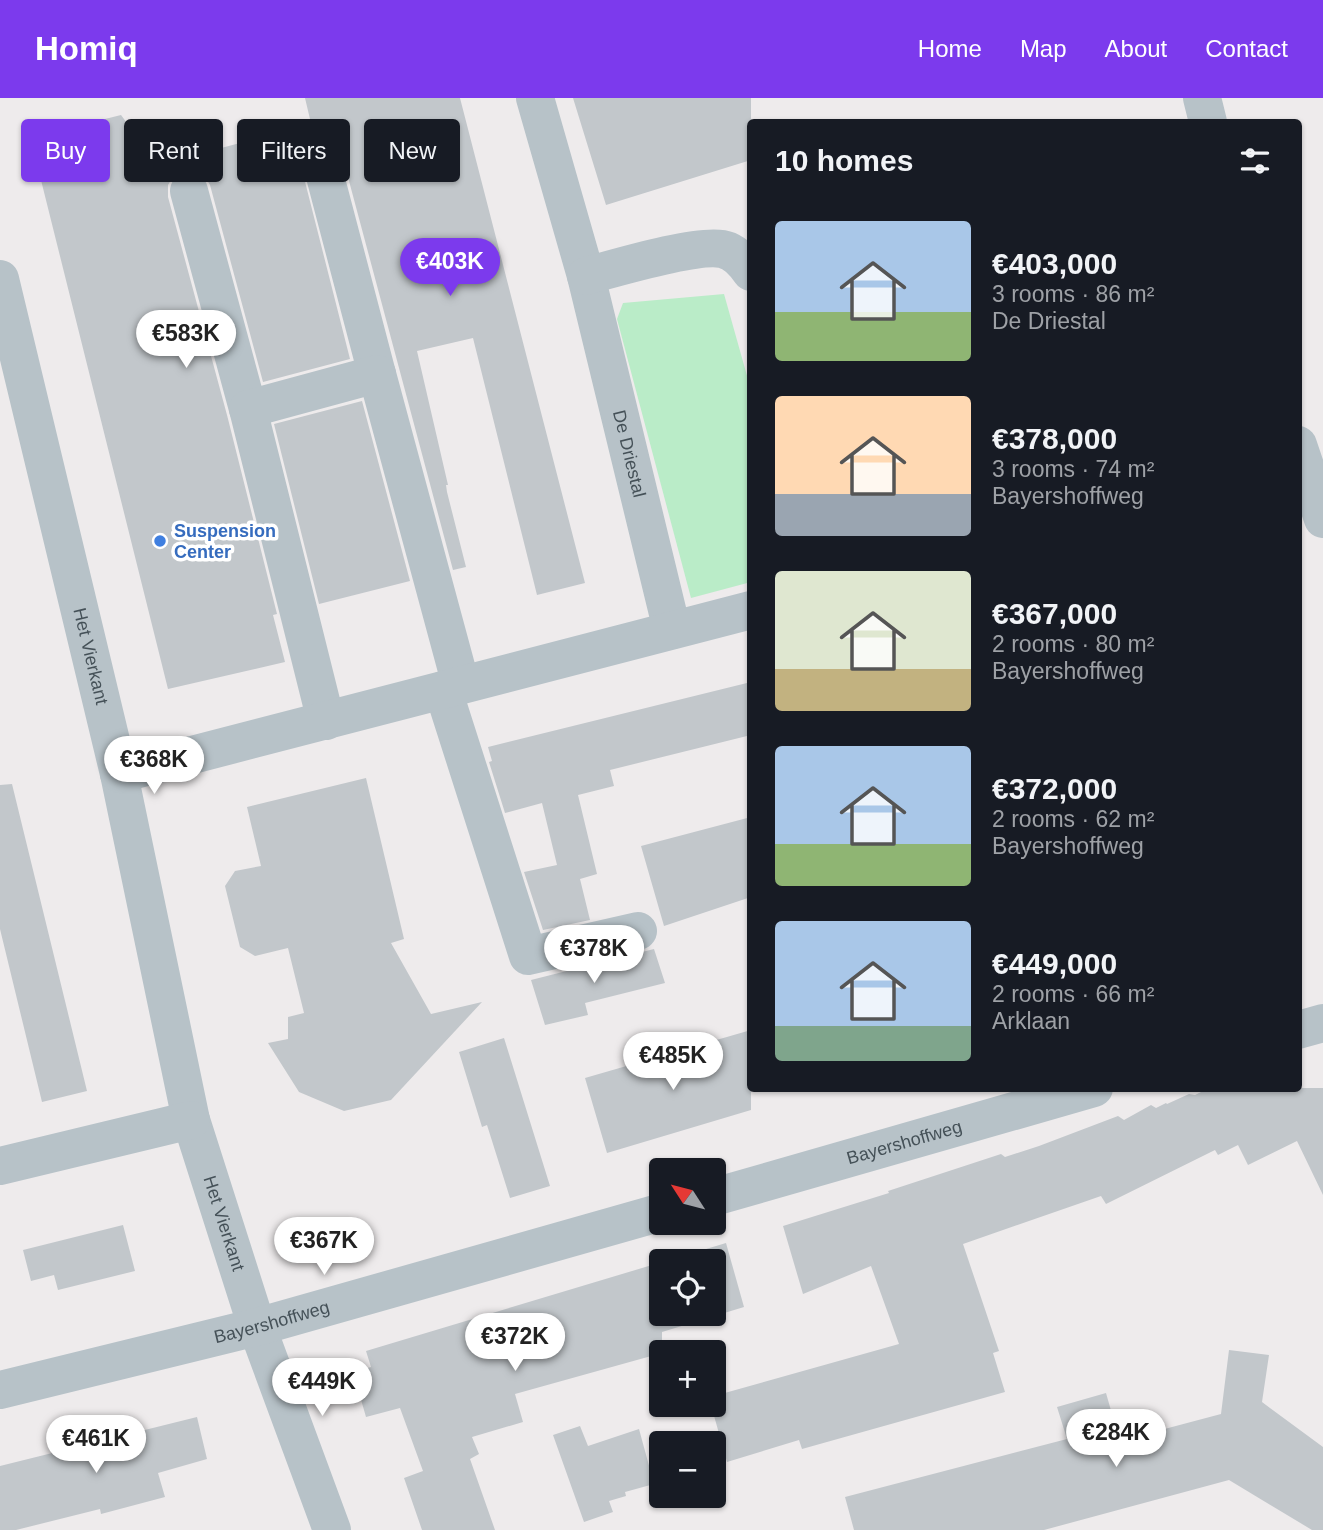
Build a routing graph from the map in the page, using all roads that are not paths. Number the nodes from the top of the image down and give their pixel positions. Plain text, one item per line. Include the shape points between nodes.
1 (535, 98) edge
2 (1202, 98) edge
3 (1207, 119) edge
4 (327, 182) edge
5 (189, 191) dead end
6 (747, 266) edge
7 (586, 276) junction
8 (0, 278) edge
9 (377, 374) junction
10 (247, 409) junction
11 (1302, 457) edge
12 (1323, 519) edge
13 (747, 611) edge
14 (673, 631) junction
15 (452, 688) junction
16 (326, 721) junction
17 (119, 774) junction
18 (638, 931) dead end
19 (1323, 1023) edge
20 (1302, 1029) edge
21 (1080, 1092) edge
22 (191, 1120) junction
23 (0, 1166) edge
24 (726, 1194) edge
25 (649, 1216) edge
26 (257, 1327) junction
27 (0, 1390) edge
28 (332, 1530) edge

1 - 7 street, De Driestal
2 - 3 street
4 - 9 street
5 - 10 street
6 - 7 street via 723,248 693,250
7 - 14 street, De Driestal
8 - 17 street, Het Vierkant
9 - 10 street
9 - 15 street
10 - 16 street
11 - 12 street
13 - 14 street
14 - 15 street
15 - 16 street
15 - 18 street via 528,957
16 - 17 street
17 - 22 street, Het Vierkant
19 - 20 street
21 - 24 street, Bayershoffweg
22 - 23 street
22 - 26 street, Het Vierkant
25 - 26 street, Bayershoffweg
26 - 27 street, Bayershoffweg
26 - 28 street, Het Vierkant

